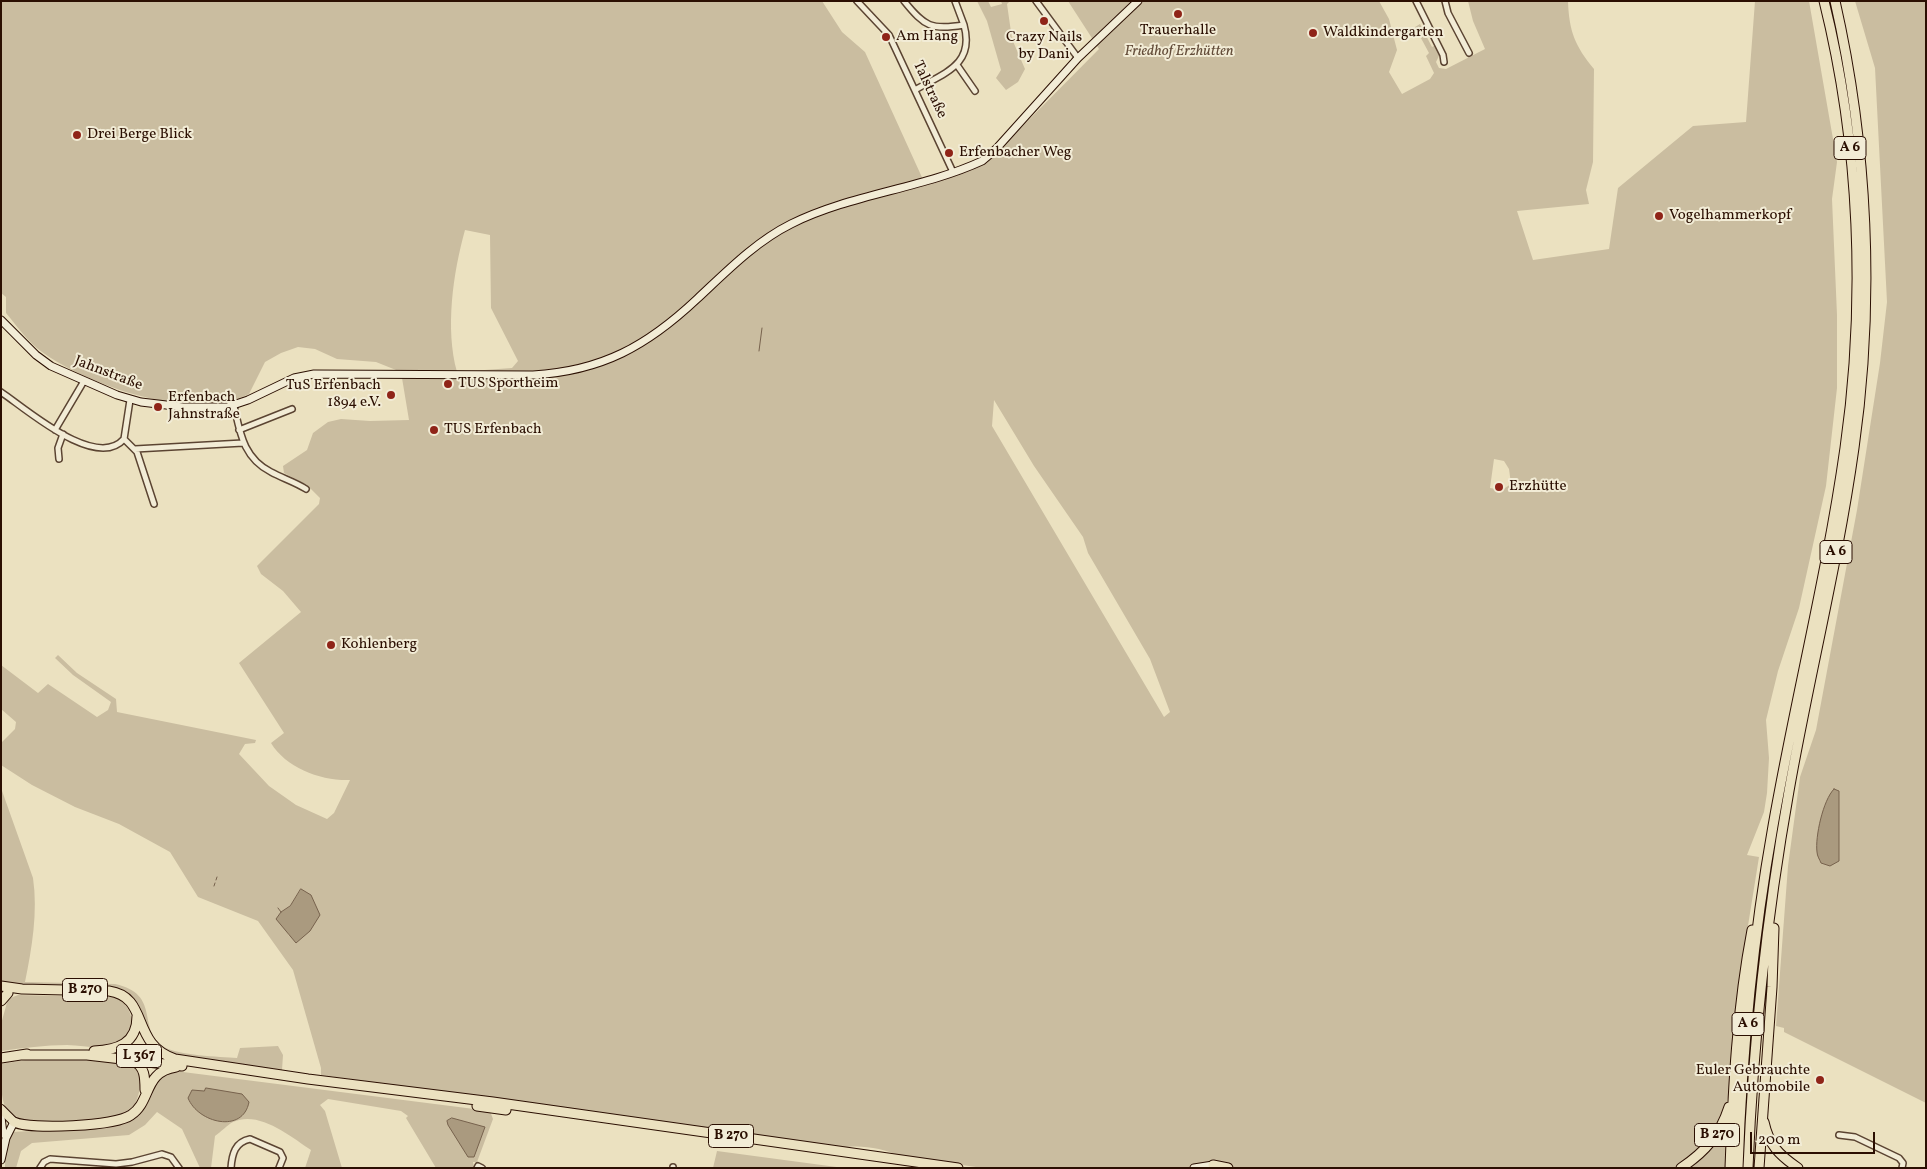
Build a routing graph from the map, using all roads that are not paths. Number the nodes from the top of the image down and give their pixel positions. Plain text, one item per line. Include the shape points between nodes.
1 (857, 1) edge
2 (904, 1) edge
3 (956, 1) edge
4 (1036, 1) edge
5 (1138, 1) edge
6 (1416, 1) edge
7 (1446, 1) edge
8 (1824, 1) edge
9 (1835, 1) edge
10 (964, 25) junction
11 (1469, 52) dead end
12 (1078, 58) junction
13 (1444, 62) dead end
14 (957, 65) junction
15 (915, 90) junction
16 (975, 91) dead end
17 (953, 172) junction
18 (1860, 295) junction
19 (1860, 310) junction
20 (1, 320) edge
21 (84, 381) junction
22 (1, 392) edge
23 (130, 400) junction
24 (234, 406) junction
25 (292, 409) dead end
26 (55, 430) junction
27 (240, 430) junction
28 (63, 434) junction
29 (124, 439) junction
30 (243, 443) junction
31 (136, 449) junction
32 (59, 459) dead end
33 (306, 489) dead end
34 (154, 504) dead end
35 (1765, 881) junction
36 (1772, 902) junction
37 (3, 990) edge
38 (1, 1001) edge
39 (137, 1013) junction
40 (89, 1051) junction
41 (23, 1055) junction
42 (1, 1058) edge
43 (120, 1058) junction
44 (191, 1065) junction
45 (1733, 1088) junction
46 (143, 1100) junction
47 (505, 1106) junction
48 (1, 1109) edge
49 (1762, 1109) junction
50 (1, 1117) edge
51 (14, 1122) junction
52 (1839, 1135) dead end
53 (2, 1138) edge
54 (1, 1160) edge
55 (1216, 1166) edge
56 (40, 1168) edge
57 (179, 1168) edge
58 (231, 1168) edge
59 (278, 1168) edge
60 (916, 1168) edge
61 (958, 1168) edge
62 (1194, 1168) edge
63 (1228, 1168) edge
64 (1681, 1168) edge
65 (1730, 1168) edge
66 (1738, 1168) edge
67 (1748, 1168) edge
68 (1758, 1168) edge
69 (1798, 1168) edge
70 (1902, 1168) edge

1 - 15 street, Talstraße via 889,35
2 - 10 street via 928,26
3 - 10 street
4 - 12 street
5 - 12 street, Jahnstraße
6 - 13 street
7 - 11 street via 1448,13
8 - 18 highway, A 6 via 1850,154
9 - 18 highway, A 6 via 1861,161
10 - 14 street via 968,44
12 - 17 street, Jahnstraße via 992,154
14 - 15 street
14 - 16 street
15 - 17 street, Talstraße
17 - 24 street, Jahnstraße via 835,207 785,227 741,258 668,325 620,356 548,374 314,374 294,378
18 - 19 highway, A 6
19 - 35 highway, A 6 via 1835,513 1782,776
19 - 36 highway, A 6 via 1862,382 1854,449 1802,716
20 - 21 street, Jahnstraße via 41,359
21 - 23 street, Jahnstraße
21 - 26 street
22 - 26 street
23 - 24 street, Jahnstraße via 183,407
23 - 29 street
24 - 27 street
25 - 27 street
26 - 28 street
27 - 30 street
28 - 29 street via 96,447 114,446
28 - 32 street via 58,448
29 - 31 street
30 - 31 street
30 - 33 street via 262,467
31 - 34 street
35 - 45 highway via 1746,962
35 - 66 highway, A 6 via 1755,947
36 - 49 highway, A 6 via 1772,987
36 - 67 highway, A 6 via 1756,1049
37 - 38 highway, B 270
37 - 39 highway, B 270 via 114,992 130,1001
39 - 40 highway, L 367 via 136,1029 128,1042 116,1049
39 - 44 highway, B 270 via 146,1036 156,1049
40 - 41 highway, L 367 via 37,1051
40 - 44 highway, L 367
41 - 42 highway, L 367
41 - 43 highway, L 367 via 80,1054
43 - 44 highway, L 367
43 - 46 highway, L 367 via 135,1062 142,1068 145,1076
44 - 46 highway, B 270 via 160,1072 152,1080
44 - 47 highway, B 270
45 - 64 highway, B 270 via 1725,1119 1713,1141
45 - 65 highway
46 - 51 highway, B 270 via 132,1115 117,1121 39,1127
47 - 60 highway, B 270
47 - 61 highway, B 270
48 - 51 main road
49 - 68 highway, A 6
49 - 69 highway, A 6 via 1773,1146
50 - 53 street
51 - 53 street via 7,1126
51 - 54 street
52 - 70 street via 1855,1137 1899,1158
55 - 62 street
55 - 63 highway
56 - 57 street via 50,1159 116,1164 162,1154 171,1157
58 - 59 street via 235,1149 242,1141 250,1139 280,1152 283,1158

